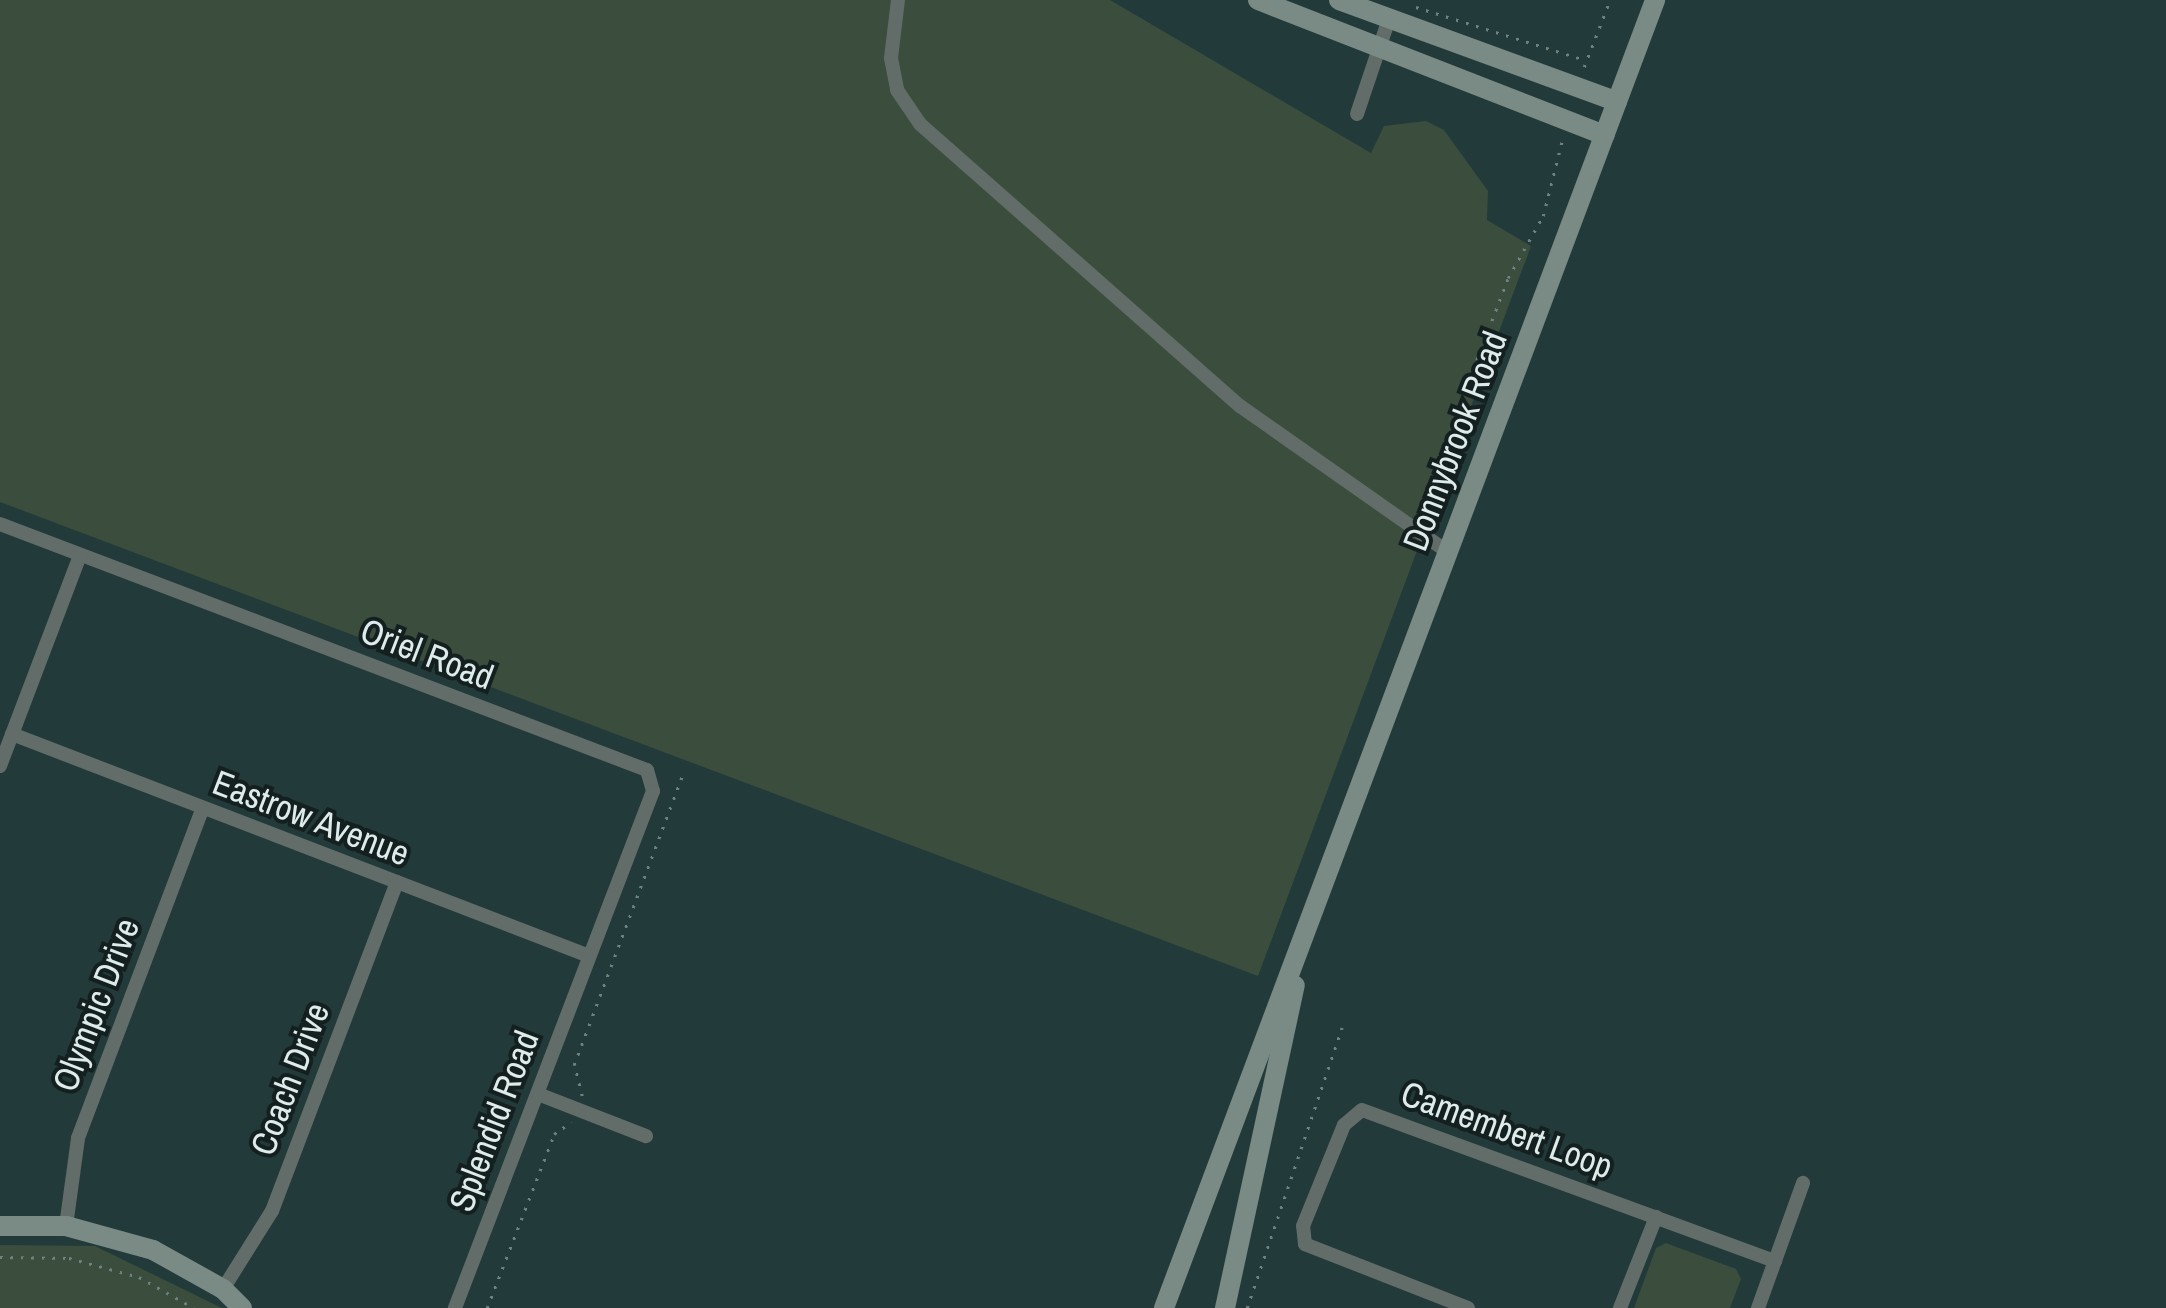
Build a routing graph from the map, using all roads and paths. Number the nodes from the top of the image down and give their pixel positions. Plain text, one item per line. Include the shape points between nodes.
1 (898, 0) edge
2 (1258, 0) edge
3 (1339, 0) edge
4 (1610, 0) edge
5 (1655, 0) edge
6 (1397, 11) junction
7 (1380, 47) junction
8 (1586, 61) junction
9 (1576, 87) junction
10 (1617, 102) junction
11 (1356, 114) dead end
12 (1564, 120) junction
13 (1605, 135) junction
14 (1458, 409) dead end
15 (0, 524) edge
16 (1448, 552) junction
17 (80, 555) junction
18 (12, 734) junction
19 (0, 766) edge
20 (682, 776) dead end
21 (202, 810) junction
22 (397, 882) junction
23 (1314, 905) junction
24 (589, 956) junction
25 (1342, 1028) dead end
26 (538, 1094) junction
27 (577, 1109) junction
28 (646, 1136) dead end
29 (1803, 1183) dead end
30 (1656, 1216) junction
31 (0, 1226) edge
32 (66, 1226) junction
33 (0, 1257) edge
34 (1774, 1262) junction
35 (223, 1289) junction
36 (194, 1308) edge
37 (242, 1308) edge
38 (455, 1308) edge
39 (487, 1308) edge
40 (1164, 1308) edge
41 (1225, 1308) edge
42 (1247, 1308) edge
43 (1468, 1308) edge
44 (1620, 1308) edge
45 (1758, 1308) edge

1 - 16 street via 891,58 897,90 920,124 1240,406
2 - 7 main road
3 - 6 main road
4 - 8 path
5 - 10 main road, Donnybrook Road
6 - 7 street
6 - 8 path
6 - 9 main road
7 - 11 street
7 - 12 main road
8 - 9 path
9 - 10 main road
10 - 13 main road, Donnybrook Road
12 - 13 main road
12 - 14 path via 1542,216 1508,278
13 - 16 main road, Donnybrook Road
15 - 17 street, Oriel Road
16 - 23 main road, Donnybrook Road
17 - 18 street
17 - 24 street, Oriel Road via 647,770 653,791
18 - 19 street
18 - 21 street, Eastrow Avenue
20 - 27 path via 574,1065 583,1094
21 - 22 street, Eastrow Avenue
21 - 32 street, Olympic Drive via 78,1138
22 - 24 street, Eastrow Avenue
22 - 35 street, Coach Drive via 272,1211
23 - 40 main road, Donnybrook Road
23 - 41 main road, Donnybrook Road
24 - 26 street, Splendid Road
25 - 42 path
26 - 27 street
26 - 38 street, Splendid Road
27 - 28 street
27 - 39 path via 568,1128 554,1134
29 - 34 street
30 - 34 street, Camembert Loop
30 - 43 street, Camembert Loop via 1362,1110 1344,1125 1303,1226 1305,1244
30 - 44 street
31 - 32 main road
32 - 35 main road via 153,1250
33 - 36 path via 68,1258 139,1277
34 - 45 street
35 - 37 main road

